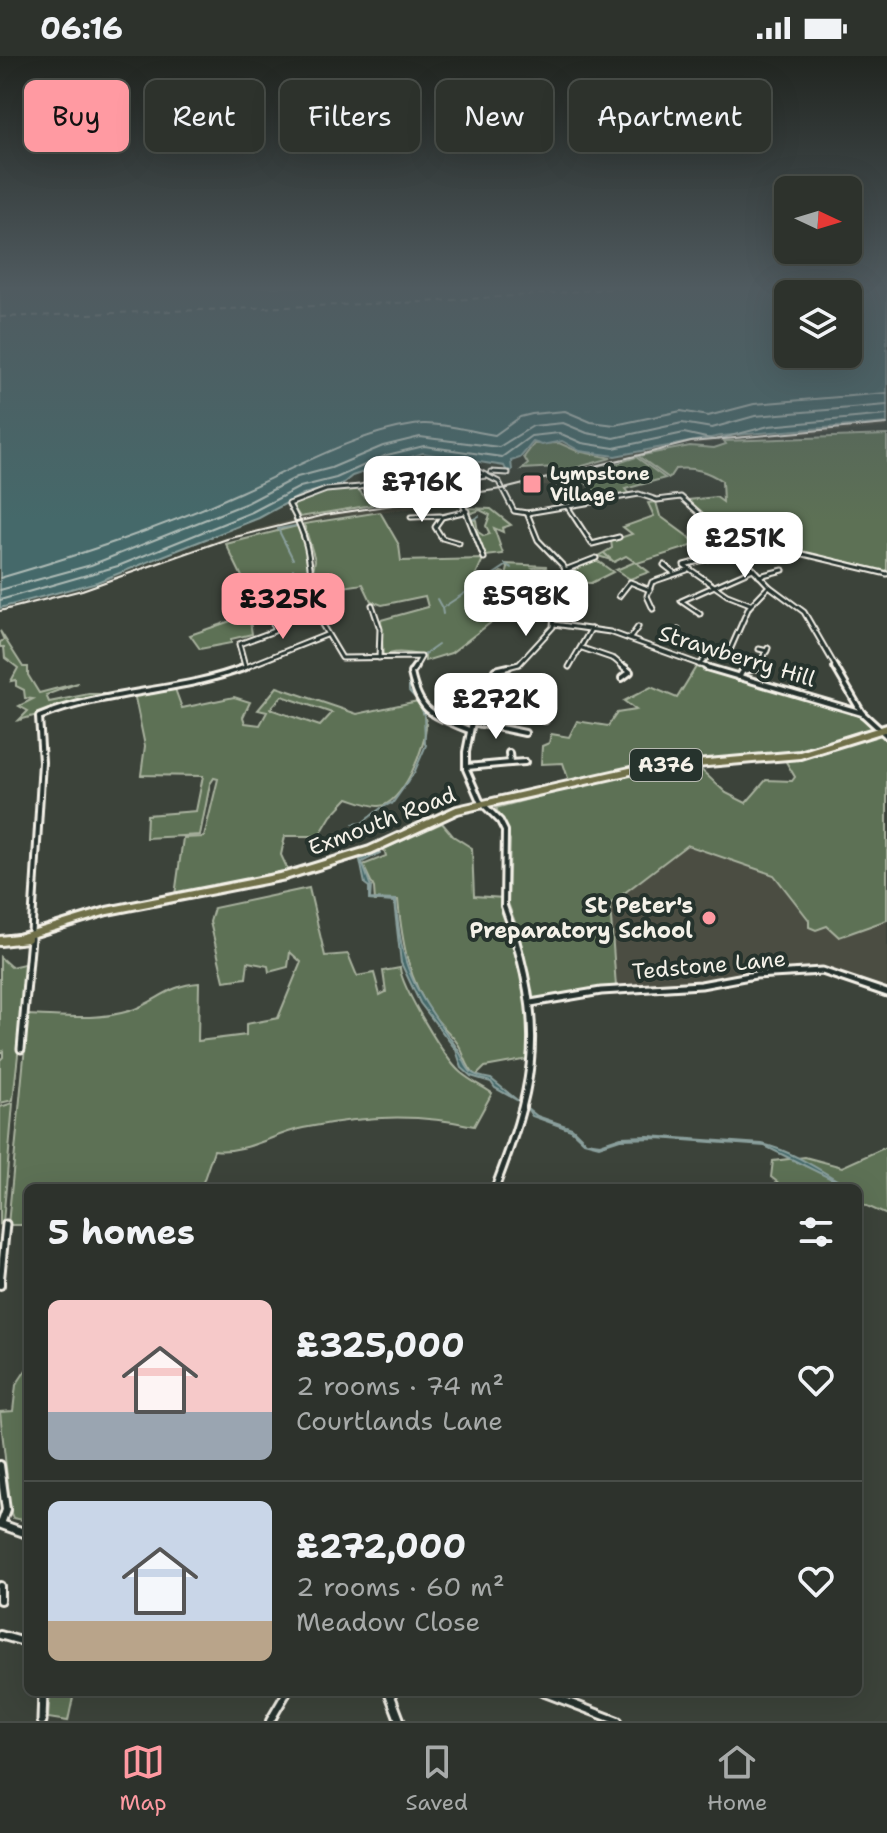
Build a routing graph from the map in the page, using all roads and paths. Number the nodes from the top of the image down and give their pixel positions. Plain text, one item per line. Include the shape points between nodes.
1 (469, 468) junction
2 (491, 472) dead end
3 (507, 472) dead end
4 (486, 476) junction
5 (398, 477) junction
6 (457, 480) junction
7 (422, 491) dead end
8 (403, 493) junction
9 (385, 495) dead end
10 (567, 506) junction
11 (467, 511) junction
12 (527, 513) junction
13 (411, 517) dead end
14 (442, 517) junction
15 (619, 537) dead end
16 (738, 539) junction
17 (460, 543) dead end
18 (737, 551) junction
19 (484, 558) dead end
20 (596, 558) dead end
21 (664, 565) dead end
22 (753, 569) junction
23 (565, 570) junction
24 (687, 570) junction
25 (784, 570) dead end
26 (673, 572) junction
27 (887, 574) edge
28 (759, 576) junction
29 (711, 585) junction
30 (769, 586) junction
31 (650, 590) junction
32 (552, 594) junction
33 (619, 596) dead end
34 (750, 604) junction
35 (372, 605) dead end
36 (305, 607) junction
37 (653, 609) dead end
38 (700, 614) dead end
39 (554, 624) junction
40 (638, 627) dead end
41 (591, 629) junction
42 (678, 630) dead end
43 (326, 635) junction
44 (630, 638) junction
45 (582, 648) junction
46 (759, 649) dead end
47 (707, 657) junction
48 (379, 658) junction
49 (699, 665) junction
50 (245, 666) junction
51 (569, 667) dead end
52 (492, 675) junction
53 (739, 677) junction
54 (622, 678) dead end
55 (477, 705) junction
56 (547, 705) dead end
57 (862, 713) junction
58 (545, 720) dead end
59 (472, 722) junction
60 (884, 729) edge
61 (469, 730) junction
62 (525, 733) dead end
63 (887, 736) edge
64 (509, 753) dead end
65 (525, 762) dead end
66 (510, 763) junction
67 (467, 767) junction
68 (485, 804) junction
69 (33, 935) junction
70 (0, 941) edge
71 (887, 993) edge
72 (531, 1003) junction
73 (21, 1049) dead end
74 (497, 1184) edge
75 (6, 1224) dead end
76 (0, 1285) edge
77 (0, 1465) edge
78 (1, 1524) edge
79 (24, 1533) edge
80 (0, 1586) edge
81 (0, 1600) edge
82 (0, 1635) edge
83 (24, 1642) edge
84 (43, 1696) edge
85 (285, 1696) edge
86 (391, 1696) edge
87 (552, 1696) edge
88 (42, 1721) edge
89 (270, 1721) edge
90 (400, 1721) edge
91 (618, 1721) edge

1 - 4 street
1 - 5 street via 447,465 424,477
1 - 6 street via 456,472
2 - 3 street
4 - 6 street
4 - 12 street via 501,483 510,508
5 - 8 street
5 - 36 street via 326,490 288,505 302,524 309,547 313,593 302,600
6 - 11 street
7 - 8 street
8 - 9 street
10 - 12 street
10 - 15 street via 592,544
10 - 16 street via 639,494 657,500 681,497 720,534
11 - 14 street
11 - 19 street
12 - 23 street via 541,544
13 - 14 street
14 - 17 street via 435,525 437,533
16 - 18 street
16 - 27 street
18 - 22 street
18 - 24 street via 688,562
20 - 23 street
21 - 26 street
22 - 28 street
22 - 29 street
23 - 32 street via 568,582
24 - 26 street
24 - 29 street
25 - 28 street
26 - 31 street via 663,581 650,580
28 - 30 street
29 - 34 street
29 - 38 street via 681,601
30 - 34 street
30 - 57 street via 805,613
31 - 33 street via 630,582
31 - 37 street
32 - 32 street via 529,596 523,596 527,584 544,584
32 - 39 street
34 - 47 street via 730,650
35 - 48 street via 380,629
36 - 43 street via 319,618
36 - 50 street via 272,613 274,631 239,644
39 - 41 street, Strawberry Hill
39 - 52 street via 519,664 499,667
40 - 44 street
41 - 44 street, Strawberry Hill
41 - 45 street
42 - 47 street via 677,643
43 - 48 street via 328,645 342,658
43 - 50 street
44 - 49 street, Strawberry Hill
45 - 51 street
45 - 54 street via 614,659 630,672
46 - 53 street via 768,650 758,667
47 - 49 street
48 - 61 street via 421,657 410,671 429,715
49 - 53 street, Strawberry Hill
50 - 69 street via 185,685 121,693 44,713 38,720 42,762
52 - 55 street
52 - 56 street via 548,690
53 - 57 street, Strawberry Hill
55 - 58 street
55 - 59 street
57 - 60 street
59 - 61 street
59 - 62 street
60 - 63 street
60 - 68 highway, Exmouth Road / A376 via 800,755 639,769
61 - 67 street
64 - 66 street
65 - 66 street
66 - 67 street
67 - 68 street
68 - 69 highway, Exmouth Road / A376 via 438,817 370,850 285,876 98,913
68 - 72 street via 504,830 504,904
69 - 70 highway, A376
69 - 73 street
71 - 72 street, Tedstone Lane via 822,971 601,991
72 - 74 street via 531,1062 514,1144
75 - 76 street
77 - 78 street via 6,1510
78 - 79 street
80 - 81 street
82 - 83 street
84 - 88 street
85 - 89 street
86 - 90 street
87 - 91 street

